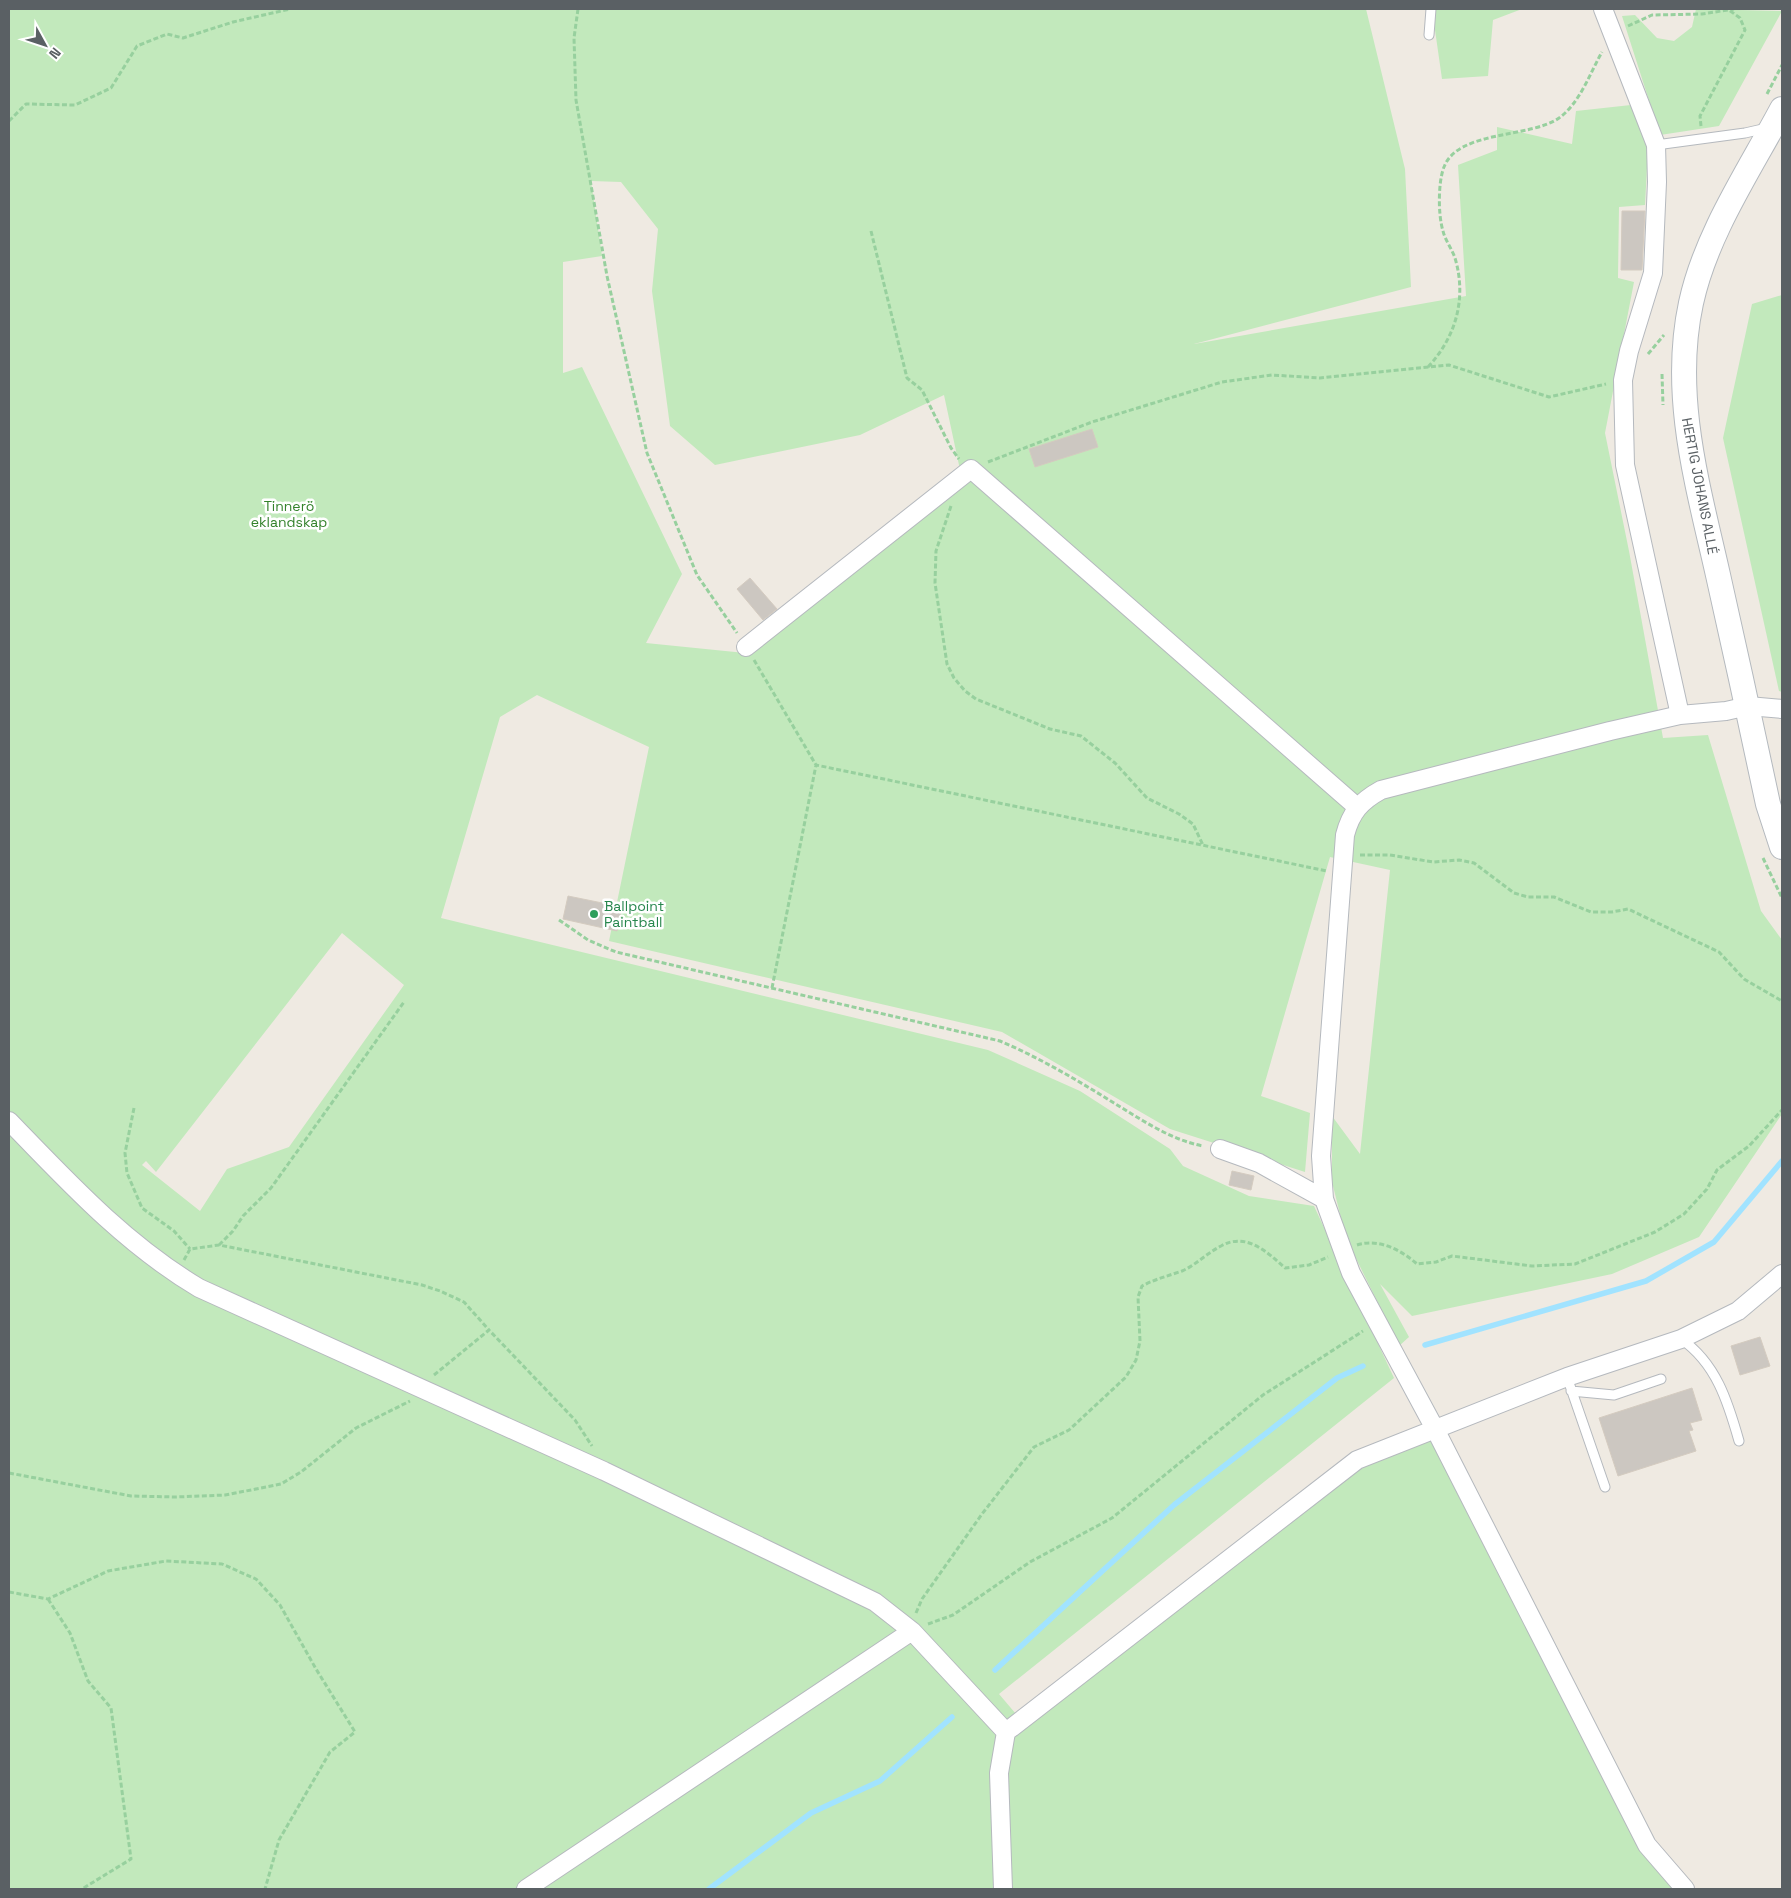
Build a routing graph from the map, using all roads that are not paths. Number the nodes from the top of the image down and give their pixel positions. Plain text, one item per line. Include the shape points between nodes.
1 (1431, 9) edge
2 (1602, 9) edge
3 (1429, 35) dead end
4 (1779, 120) edge
5 (1656, 145) junction
6 (746, 647) road end
7 (1748, 706) junction
8 (1782, 709) edge
9 (1680, 715) junction
10 (1357, 807) junction
11 (1782, 847) edge
12 (9, 1121) edge
13 (1220, 1149) road end
14 (1324, 1199) junction
15 (1782, 1274) edge
16 (1681, 1339) junction
17 (1661, 1379) dead end
18 (1569, 1384) junction
19 (1435, 1429) junction
20 (1739, 1441) dead end
21 (1605, 1487) dead end
22 (910, 1630) junction
23 (1006, 1732) junction
24 (526, 1889) edge
25 (1003, 1889) edge
26 (1685, 1889) edge

1 - 3 lane
2 - 5 street
4 - 5 lane via 1746,133
4 - 7 street, HERTIG JOHANS ALLÉ via 1707,251 1691,303 1684,361 1685,412 1692,458
5 - 9 street via 1653,273 1629,351 1624,380 1623,431 1625,464
6 - 10 street via 972,469
7 - 8 street
7 - 9 street
7 - 11 street, HERTIG JOHANS ALLÉ via 1768,804
9 - 10 street via 1381,790
10 - 14 street via 1349,820 1343,866 1322,1138
12 - 22 street via 77,1191 138,1247 199,1288 604,1471 876,1602
13 - 14 street via 1259,1163
14 - 19 street via 1342,1251
15 - 16 street via 1738,1311
16 - 18 street
16 - 20 lane via 1716,1377 1728,1400
17 - 18 lane via 1614,1395
18 - 19 street
18 - 21 lane
19 - 23 street via 1357,1460
19 - 26 street via 1647,1845
22 - 23 street
22 - 24 street
23 - 25 street via 999,1773

